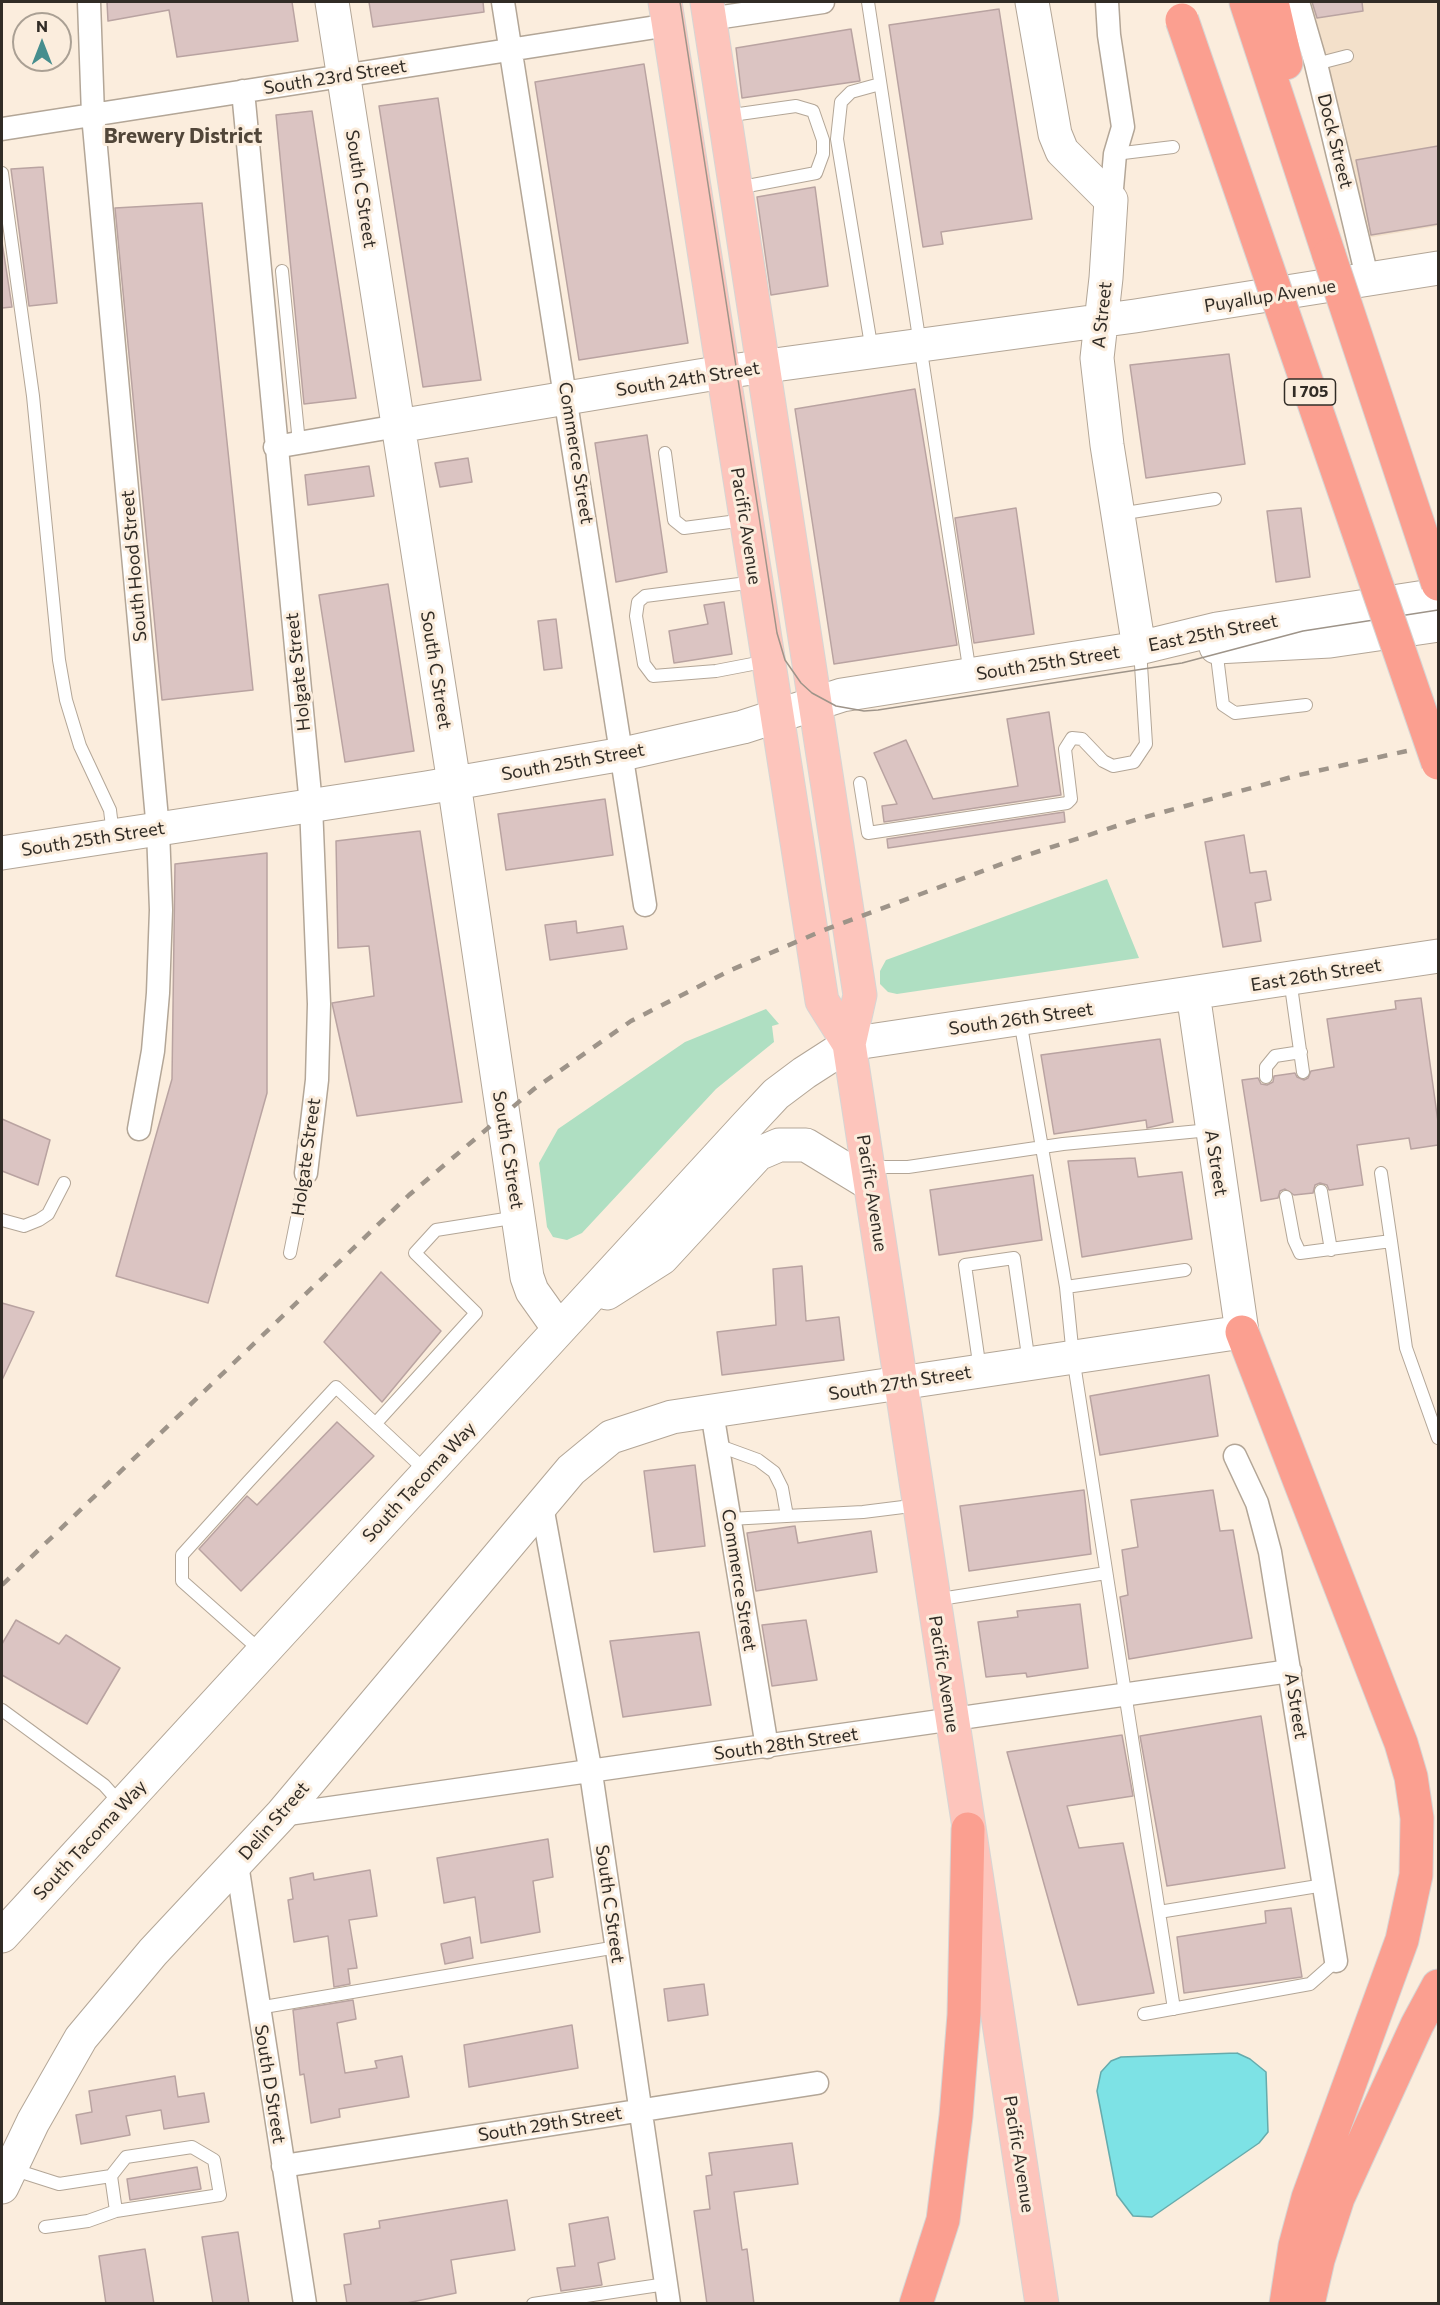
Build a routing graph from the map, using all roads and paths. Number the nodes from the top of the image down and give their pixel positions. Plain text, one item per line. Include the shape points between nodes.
1 (89, 2) edge
2 (332, 2) edge
3 (503, 2) edge
4 (811, 2) edge
5 (868, 2) edge
6 (1032, 2) edge
7 (1107, 2) edge
8 (1246, 2) edge
9 (1272, 2) edge
10 (1298, 2) edge
11 (1177, 8) edge
12 (708, 10) edge
13 (667, 14) edge
14 (510, 50) junction
15 (1347, 56) dead end
16 (1316, 64) junction
17 (344, 76) junction
18 (880, 84) junction
19 (243, 91) junction
20 (93, 115) junction
21 (724, 116) junction
22 (2, 129) edge
23 (837, 139) junction
24 (823, 140) junction
25 (1173, 147) dead end
26 (1115, 154) junction
27 (2, 173) edge
28 (735, 188) junction
29 (1110, 200) junction
30 (1329, 255) junction
31 (1438, 268) edge
32 (282, 271) dead end
33 (1368, 281) junction
34 (1102, 320) junction
35 (921, 345) junction
36 (872, 352) junction
37 (763, 367) junction
38 (723, 372) junction
39 (567, 398) junction
40 (398, 426) junction
41 (299, 443) junction
42 (275, 447) junction
43 (665, 453) dead end
44 (1215, 499) dead end
45 (1118, 514) junction
46 (745, 520) junction
47 (754, 582) junction
48 (1438, 584) edge
49 (1438, 596) edge
50 (1438, 625) edge
51 (1216, 647) junction
52 (1139, 648) junction
53 (768, 661) junction
54 (970, 675) junction
55 (816, 702) junction
56 (1306, 705) dead end
57 (776, 716) junction
58 (623, 754) junction
59 (1438, 763) edge
60 (454, 783) junction
61 (860, 783) dead end
62 (311, 805) junction
63 (158, 830) junction
64 (114, 836) junction
65 (2, 853) edge
66 (645, 905) dead end
67 (1425, 958) edge
68 (1290, 978) junction
69 (1193, 993) junction
70 (1019, 1019) junction
71 (849, 1044) junction
72 (1301, 1052) junction
73 (1303, 1072) dead end
74 (1266, 1077) dead end
75 (139, 1129) dead end
76 (1211, 1130) junction
77 (1043, 1147) junction
78 (306, 1173) joint
79 (1381, 1173) dead end
80 (869, 1175) junction
81 (64, 1183) dead end
82 (1321, 1191) dead end
83 (1286, 1197) dead end
84 (519, 1217) junction
85 (2, 1220) edge
86 (1391, 1240) junction
87 (1331, 1250) junction
88 (290, 1253) dead end
89 (1185, 1270) dead end
90 (1066, 1287) junction
91 (565, 1323) junction
92 (1242, 1332) junction
93 (1073, 1357) junction
94 (1029, 1363) junction
95 (980, 1371) junction
96 (900, 1383) junction
97 (712, 1412) junction
98 (376, 1423) junction
99 (1438, 1438) edge
100 (717, 1445) junction
101 (1234, 1456) dead end
102 (571, 1470) joint
103 (428, 1472) junction
104 (919, 1505) junction
105 (542, 1506) junction
106 (787, 1516) junction
107 (729, 1519) junction
108 (1106, 1573) junction
109 (933, 1600) junction
110 (262, 1652) junction
111 (1290, 1671) junction
112 (1125, 1695) junction
113 (2, 1710) edge
114 (951, 1719) junction
115 (767, 1748) junction
116 (591, 1773) junction
117 (122, 1805) junction
118 (281, 1815) junction
119 (968, 1830) junction
120 (237, 1864) junction
121 (1324, 1885) junction
122 (1159, 1912) junction
123 (2, 1936) edge
124 (617, 1947) junction
125 (1336, 1961) joint
126 (1438, 1986) edge
127 (258, 2008) junction
128 (1174, 2009) junction
129 (1144, 2014) dead end
130 (816, 2083) dead end
131 (641, 2110) junction
132 (283, 2166) junction
133 (111, 2176) junction
134 (6, 2178) edge
135 (116, 2211) junction
136 (45, 2227) dead end
137 (668, 2294) edge
138 (305, 2304) edge
139 (533, 2304) edge
140 (915, 2304) edge
141 (1042, 2304) edge
142 (1286, 2304) edge
143 (1308, 2304) edge

1 - 20 street, South Hood Street
2 - 17 street, South C Street
3 - 14 street, Commerce Street
4 - 12 street
5 - 18 lane
6 - 29 street via 1055,134 1062,151
7 - 26 street via 1123,127
8 - 30 highway
9 - 30 highway
10 - 16 street, Dock Street
11 - 59 highway, I 705, bridge
12 - 21 main road, Pacific Avenue
13 - 14 street, South 23rd Street
13 - 38 main road, Pacific Avenue
14 - 17 street, South 23rd Street
14 - 39 street, Commerce Street
15 - 16 lane
16 - 33 street, Dock Street
17 - 19 street, South 23rd Street
17 - 40 street, South C Street
18 - 23 lane via 851,92 841,102
18 - 35 lane
19 - 20 street, South 23rd Street
19 - 42 street, Holgate Street
20 - 22 street, South 23rd Street
20 - 63 street, South Hood Street
21 - 24 lane via 796,106 813,111
21 - 28 main road, Pacific Avenue
23 - 24 lane
23 - 36 lane
24 - 28 lane via 816,173
25 - 26 lane
26 - 29 street
27 - 64 lane via 33,396 59,660 80,746 110,810
28 - 37 main road, Pacific Avenue
29 - 34 street, A Street
30 - 48 highway, bridge
31 - 33 street, Puyallup Avenue
32 - 41 lane
33 - 34 street, Puyallup Avenue
34 - 35 street, South 24th Street
34 - 45 street, A Street via 1097,357
35 - 36 street, South 24th Street
35 - 54 lane
36 - 37 street, South 24th Street
37 - 38 street, South 24th Street
37 - 55 main road, Pacific Avenue
38 - 39 street, South 24th Street
38 - 46 main road, Pacific Avenue
39 - 40 street, South 24th Street
39 - 58 street, Commerce Street
40 - 41 street, South 24th Street
40 - 60 street, South C Street
41 - 42 street, South 24th Street
42 - 62 street, Holgate Street
43 - 46 lane via 674,520 684,528
44 - 45 lane
45 - 52 street, A Street
46 - 47 main road, Pacific Avenue
47 - 53 main road, Pacific Avenue
47 - 53 lane via 645,596 638,602 636,616 644,664 653,676 716,671
49 - 52 street, East 25th Street via 1217,629
50 - 51 street, East 25th Street via 1321,642
51 - 52 street, East 25th Street
51 - 56 lane via 1223,705 1235,713
52 - 54 street, South 25th Street
52 - 61 lane via 1146,744 1134,762 1113,766 1082,739 1072,738 1065,748 1071,798 1067,803 868,833
53 - 57 main road, Pacific Avenue
54 - 55 street, South 25th Street
55 - 57 street, South 25th Street
55 - 71 main road, Pacific Avenue via 860,995
57 - 58 street, South 25th Street
57 - 71 main road, Pacific Avenue via 822,1001
58 - 60 street, South 25th Street
58 - 66 street, Commerce Street
60 - 62 street, South 25th Street
60 - 84 street, South C Street
62 - 63 street, South 25th Street
62 - 78 street, Holgate Street via 319,1004 317,1080
63 - 64 street, South 25th Street
63 - 75 street, South Hood Street via 158,993 153,1051
64 - 65 street, South 25th Street
67 - 68 street, East 26th Street
68 - 69 street, East 26th Street
68 - 72 lane
69 - 70 street, South 26th Street
69 - 76 street, A Street
70 - 71 street, South 26th Street
70 - 77 lane
71 - 80 main road, Pacific Avenue
71 - 91 street, South Tacoma Way via 776,1094
72 - 73 lane
72 - 74 lane via 1275,1056 1266,1067
76 - 77 lane
76 - 92 street, A Street
77 - 80 lane
77 - 90 lane
78 - 88 lane, Holgate Street
79 - 86 lane
80 - 91 street via 806,1145 779,1145 758,1154 662,1258
80 - 96 main road, Pacific Avenue
81 - 85 lane via 48,1214 39,1220 24,1226
82 - 87 lane
83 - 87 lane via 1300,1253
84 - 91 street, South C Street via 532,1291
84 - 98 lane via 436,1230 415,1253 476,1313
86 - 87 lane
86 - 99 lane via 1406,1348
89 - 90 lane
90 - 93 lane
91 - 103 street, South Tacoma Way
92 - 93 street, South 27th Street
92 - 142 highway via 1401,1743 1417,1818 1416,1875 1402,1940 1308,2198
93 - 94 street, South 27th Street
93 - 108 lane
94 - 95 street, South 27th Street
94 - 95 lane via 1014,1258 965,1265
95 - 96 street, South 27th Street
96 - 97 street, South 27th Street
96 - 104 main road, Pacific Avenue
97 - 100 street, Commerce Street
97 - 102 street, South 27th Street via 672,1417 611,1437
98 - 103 lane
98 - 110 lane via 336,1387 182,1555 182,1581
100 - 106 lane via 758,1460 774,1472 782,1488
100 - 107 street, Commerce Street
101 - 111 street, A Street via 1257,1503 1270,1552
102 - 105 street, Delin Street
103 - 110 street, South Tacoma Way
104 - 106 lane
104 - 109 main road, Pacific Avenue
105 - 116 street, South C Street
105 - 118 street, Delin Street
106 - 107 lane
107 - 115 street, Commerce Street
108 - 109 lane
108 - 112 lane
109 - 114 main road, Pacific Avenue
110 - 117 street, South Tacoma Way
111 - 112 street, South 28th Street
111 - 121 street, A Street
112 - 114 street, South 28th Street
112 - 122 lane
113 - 117 lane via 104,1785
114 - 115 street, South 28th Street
114 - 119 main road, Pacific Avenue
115 - 116 street, South 28th Street
116 - 118 street, South 28th Street
116 - 124 street, South C Street
117 - 123 street, South Tacoma Way
118 - 120 street, Delin Street
119 - 140 highway via 964,2015 956,2116 943,2220
119 - 141 main road, Pacific Avenue
120 - 127 street, South D Street
120 - 134 street, Delin Street via 153,1952 81,2038
121 - 122 lane
121 - 125 street, A Street
122 - 128 lane
124 - 127 lane
124 - 131 street, South C Street
125 - 128 lane via 1310,1984
126 - 143 highway via 1338,2198
127 - 132 street, South D Street
128 - 129 lane
130 - 131 street, South 29th Street
131 - 132 street, South 29th Street
131 - 137 street, South C Street
132 - 138 street, South D Street
133 - 134 lane via 59,2184
133 - 135 lane
133 - 135 lane via 126,2157 192,2147 214,2160 220,2195
135 - 136 lane via 88,2221
137 - 139 lane

